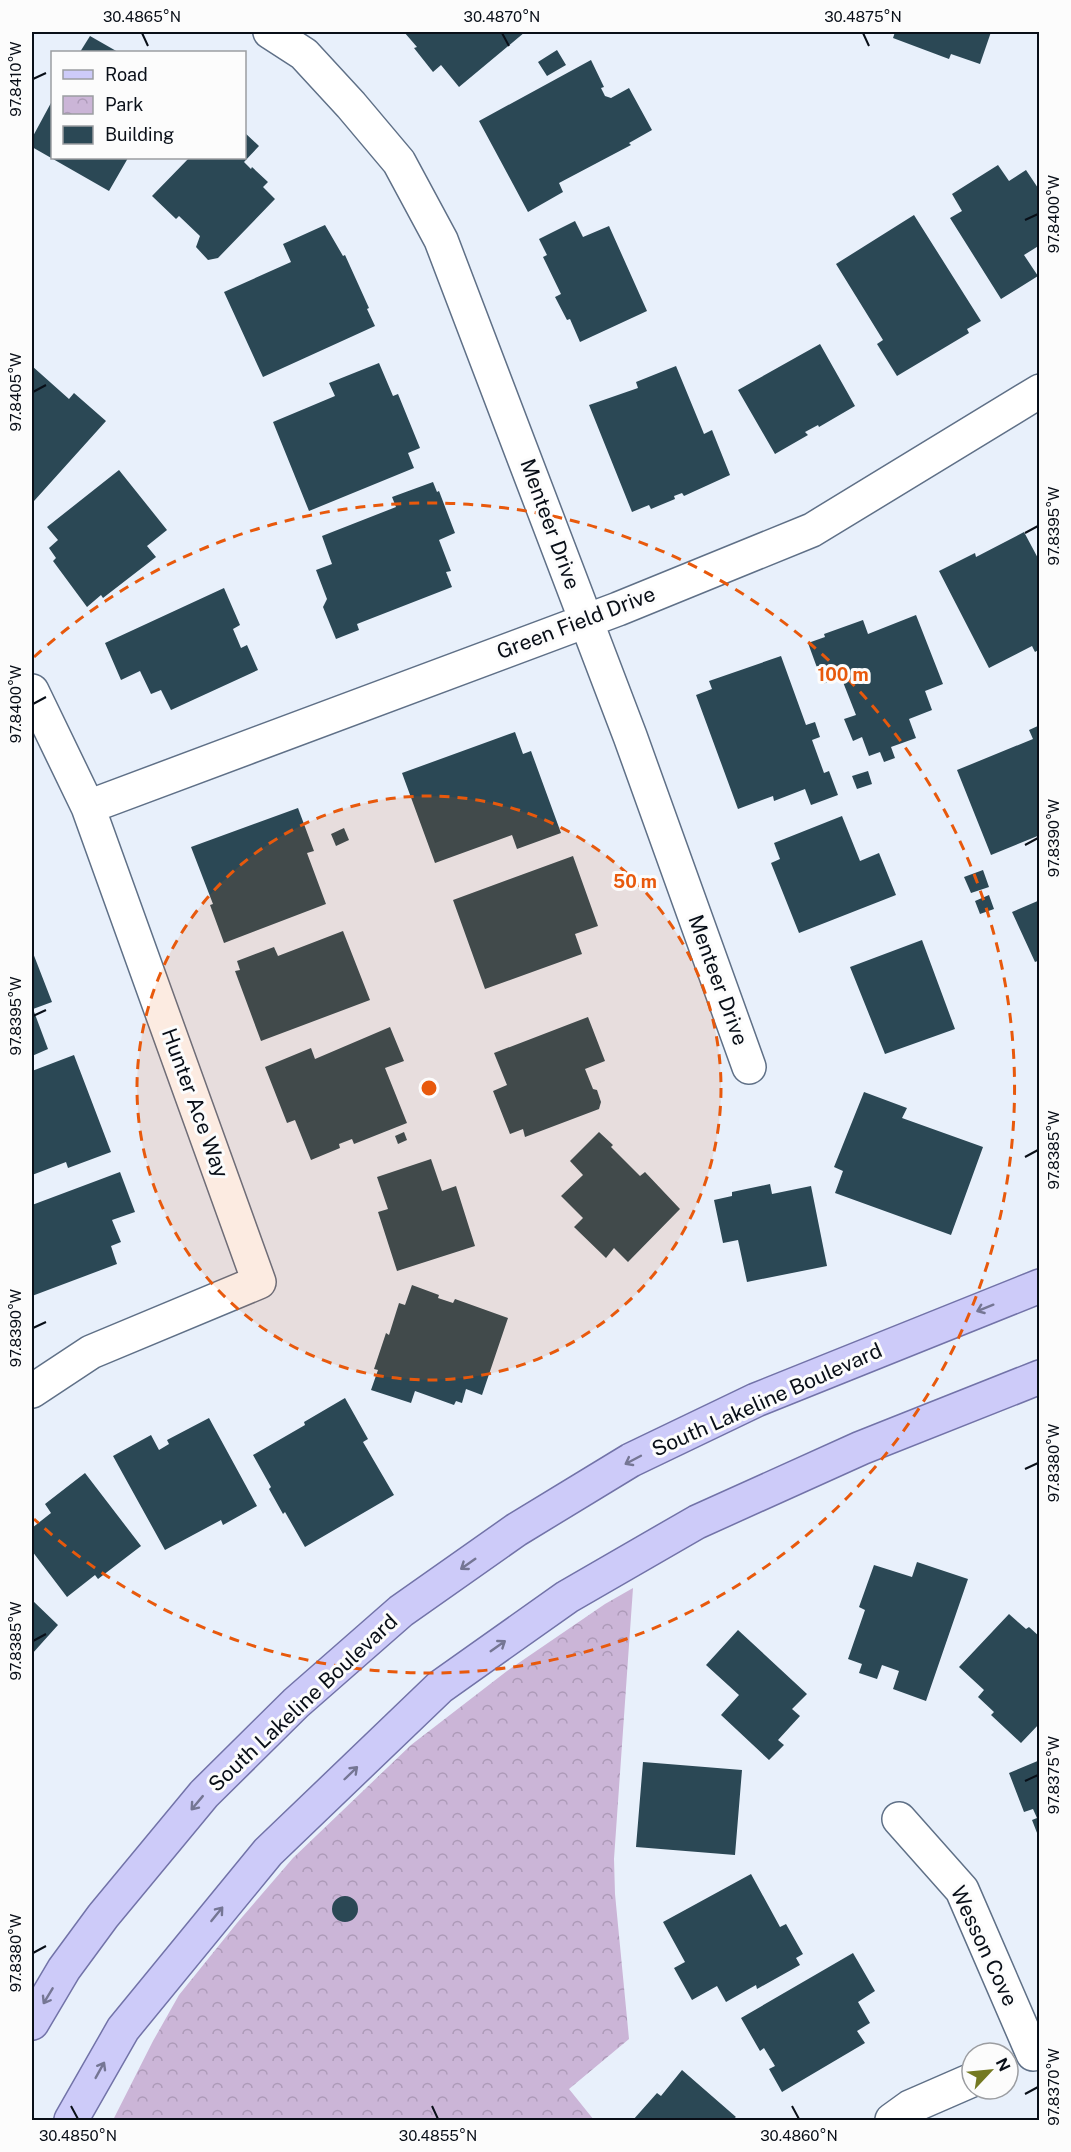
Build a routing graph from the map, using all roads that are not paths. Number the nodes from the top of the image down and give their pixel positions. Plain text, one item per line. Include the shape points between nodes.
1 (270, 32) edge
2 (1037, 398) edge
3 (585, 620) junction
4 (32, 691) edge
5 (88, 807) junction
6 (749, 1066) dead end
7 (1040, 1286) edge
8 (1040, 1377) edge
9 (32, 1391) edge
10 (899, 1820) dead end
11 (32, 2023) edge
12 (1027, 2057) edge
13 (960, 2085) edge
14 (71, 2121) edge
15 (892, 2121) edge

1 - 3 street, Menteer Drive via 304,54 399,162 441,240
2 - 3 street, Green Field Drive via 812,530
3 - 5 street, Green Field Drive
3 - 6 street, Menteer Drive
4 - 5 street, Hunter Ace Way
5 - 9 street, Hunter Ace Way via 259,1282 91,1352
7 -> 11 main road, South Lakeline Boulevard via 756,1400 631,1460 516,1530 401,1611 296,1702 204,1794 103,1916 64,1969
14 -> 8 main road via 123,2029 268,1852 440,1687 567,1597 697,1522 861,1448
10 - 12 street, Wesson Cove via 962,1890
13 - 15 street via 910,2107

